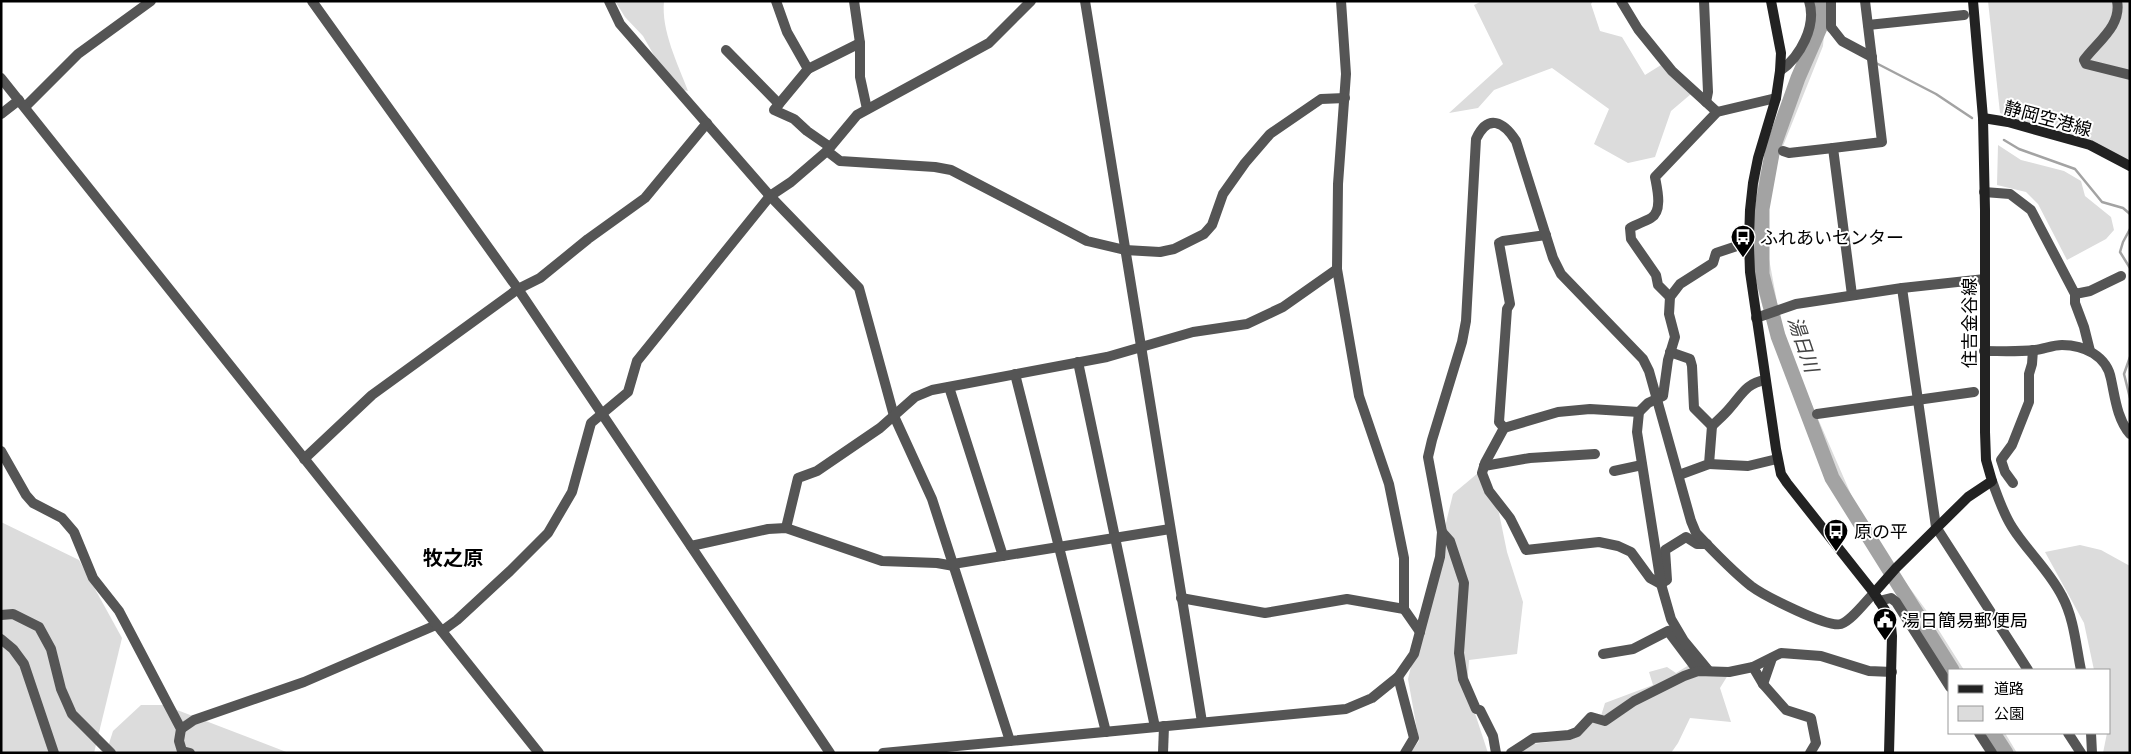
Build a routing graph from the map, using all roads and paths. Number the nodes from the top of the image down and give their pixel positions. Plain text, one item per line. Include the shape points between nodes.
1 (151, 1) edge
2 (312, 1) edge
3 (609, 1) edge
4 (776, 1) edge
5 (854, 1) edge
6 (1085, 1) edge
7 (1341, 1) edge
8 (1621, 1) edge
9 (1704, 1) edge
10 (1770, 1) edge
11 (1809, 1) edge
12 (1831, 1) edge
13 (1865, 1) edge
14 (1973, 1) edge
15 (2117, 1) edge
16 (1025, 3) edge
17 (1964, 15) dead end
18 (1868, 25) junction
19 (860, 43) junction
20 (726, 50) dead end
21 (1873, 61) junction
22 (808, 69) junction
23 (1780, 71) junction
24 (2130, 75) edge
25 (1, 78) edge
26 (1345, 98) junction
27 (1776, 98) junction
28 (1706, 102) junction
29 (22, 103) junction
30 (779, 104) junction
31 (867, 108) junction
32 (1717, 112) junction
33 (1, 114) edge
34 (1983, 118) junction
35 (707, 123) junction
36 (1833, 148) junction
37 (829, 149) junction
38 (1783, 151) dead end
39 (2130, 166) edge
40 (1984, 192) junction
41 (770, 196) junction
42 (1546, 235) junction
43 (1749, 242) junction
44 (1125, 250) junction
45 (1337, 269) junction
46 (2121, 276) dead end
47 (1985, 279) junction
48 (1902, 288) junction
49 (518, 289) junction
50 (2075, 294) junction
51 (1852, 295) junction
52 (1670, 297) junction
53 (1761, 316) junction
54 (1140, 347) junction
55 (2033, 350) junction
56 (1984, 351) junction
57 (2090, 351) junction
58 (1670, 352) junction
59 (1078, 362) junction
60 (1015, 374) junction
61 (1765, 380) junction
62 (949, 387) junction
63 (1974, 392) dead end
64 (1917, 399) junction
65 (1658, 400) junction
66 (1639, 412) junction
67 (1817, 414) dead end
68 (602, 415) junction
69 (894, 416) junction
70 (1712, 426) junction
71 (1504, 428) junction
72 (2130, 434) edge
73 (1, 451) edge
74 (1595, 454) dead end
75 (304, 459) junction
76 (1777, 459) junction
77 (1709, 464) junction
78 (1642, 465) junction
79 (1484, 466) junction
80 (1614, 471) dead end
81 (1679, 474) junction
82 (1992, 482) junction
83 (2013, 483) dead end
84 (1936, 527) junction
85 (786, 528) junction
86 (1170, 529) junction
87 (1442, 532) junction
88 (1115, 538) junction
89 (1706, 544) junction
90 (691, 546) junction
91 (1059, 547) junction
92 (1002, 556) junction
93 (954, 565) junction
94 (1661, 584) junction
95 (1876, 597) junction
96 (1181, 598) junction
97 (1404, 609) junction
98 (1, 615) edge
99 (439, 628) junction
100 (1420, 632) junction
101 (1, 639) edge
102 (1603, 654) dead end
103 (1772, 658) junction
104 (1752, 667) junction
105 (2027, 669) edge
106 (2081, 669) edge
107 (1703, 671) junction
108 (1892, 672) junction
109 (1398, 676) junction
110 (1948, 683) edge
111 (1763, 684) junction
112 (1202, 722) junction
113 (1160, 727) junction
114 (181, 729) junction
115 (1106, 732) junction
116 (1980, 734) edge
117 (2069, 734) edge
118 (2092, 734) edge
119 (1010, 741) junction
120 (54, 753) edge
121 (111, 753) edge
122 (190, 753) edge
123 (539, 753) edge
124 (830, 753) edge
125 (883, 753) edge
126 (1163, 753) edge
127 (1405, 753) edge
128 (1496, 753) edge
129 (1511, 753) edge
130 (1810, 753) edge
131 (1889, 753) edge
132 (1992, 753) edge
133 (2081, 753) edge
134 (2092, 753) edge

1 - 29 street via 78,54
2 - 49 street
3 - 35 street via 620,24
4 - 22 street via 787,32
5 - 19 street
6 - 44 street
7 - 26 street
8 - 28 street via 1672,71
9 - 28 street
10 - 23 main road via 1780,53
11 - 23 street via 1807,39
12 - 21 street via 1831,27 1842,40
13 - 18 street
14 - 34 main road, 住吉金谷線
15 - 24 street via 2119,10 2115,24 2084,60 2086,64
16 - 31 street via 989,43
17 - 18 street
18 - 21 street
19 - 22 street
19 - 31 street via 860,77
20 - 30 street
21 - 36 street via 1882,142
22 - 30 street
23 - 27 main road
25 - 29 street
26 - 44 street via 1322,99 1270,134 1223,194 1212,225 1204,234 1174,249 1160,252
26 - 45 street via 1338,184
27 - 32 street
27 - 43 main road via 1753,183
28 - 32 street
29 - 33 street
29 - 75 street
30 - 37 street via 774,110 794,119
31 - 37 street via 857,115
32 - 52 street via 1655,177 1658,202 1653,218 1630,228 1631,239 1656,275 1658,285
34 - 39 main road, 静岡空港線 via 2090,145
34 - 40 main road, 住吉金谷線
35 - 41 street
35 - 49 street via 645,198 540,278
36 - 38 street
36 - 51 street
37 - 41 street
37 - 44 street via 840,161 951,170 1087,241
40 - 47 main road, 住吉金谷線
40 - 50 street via 2010,194 2031,210
41 - 68 street via 637,362 628,392
41 - 69 street via 859,288
42 - 65 street via 1561,274 1643,359
42 - 71 street via 1499,243 1510,304 1507,309 1499,422
42 - 87 street via 1516,141 1508,128 1496,122 1487,124 1476,138 1466,321 1428,457
43 - 52 street via 1716,253 1713,262 1680,284
43 - 53 main road via 1750,272
44 - 54 street
45 - 54 street via 1283,307 1247,324 1193,332
45 - 97 street via 1360,396 1390,484 1404,558
46 - 50 street via 2090,291
47 - 48 street
47 - 56 main road, 住吉金谷線
48 - 51 street
48 - 64 street
49 - 68 street
49 - 75 street via 372,394
50 - 57 street
51 - 53 street via 1796,304
52 - 58 street via 1669,314 1675,337
53 - 61 main road
54 - 59 street
54 - 86 street
55 - 56 street
55 - 57 street via 2060,345
55 - 83 street via 2029,402 2012,446 2001,460
56 - 82 main road, 住吉金谷線 via 1986,460
57 - 72 street via 2109,369 2119,417
58 - 65 street via 1663,396
58 - 70 street via 1690,359 1694,408
59 - 60 street
59 - 88 street
60 - 62 street
60 - 91 street
61 - 70 street via 1756,381 1746,388
61 - 76 main road
62 - 69 street via 915,397
62 - 92 street
63 - 64 street
64 - 67 street
64 - 84 street
65 - 66 street via 1648,403
65 - 81 street
66 - 71 street via 1590,409 1558,412
66 - 78 street via 1637,432
68 - 90 street
68 - 99 street via 591,423 572,492 548,533 484,595
69 - 85 street via 817,472 798,478
69 - 93 street via 932,499
70 - 77 street
71 - 79 street
73 - 114 street via 33,504 62,518 74,532 93,578 119,611
74 - 79 street via 1530,458
75 - 99 street
76 - 77 street via 1748,466
76 - 95 main road via 1781,474 1798,499
77 - 81 street
78 - 80 street
78 - 94 street
79 - 94 street via 1482,473 1489,491 1510,518 1526,550 1599,542 1618,546 1631,552 1650,578
81 - 89 street via 1691,521
82 - 84 main road via 1968,497
82 - 106 street via 2013,528 2052,577 2063,597 2071,618
84 - 95 main road via 1886,579
84 - 105 street
85 - 90 street
85 - 93 street via 882,561
86 - 88 street
86 - 96 street
87 - 100 street via 1440,557
87 - 128 street via 1450,541 1464,583 1459,653 1463,679 1493,736
88 - 91 street
88 - 113 street
89 - 94 street via 1697,544 1686,536 1665,550 1667,580
89 - 95 street via 1758,591 1833,625 1846,622
90 - 124 street
91 - 92 street
91 - 115 street
92 - 93 street
93 - 119 street
94 - 107 street via 1671,619
95 - 108 main road via 1891,626
95 - 110 street via 1892,598 1896,602
96 - 97 street via 1265,614 1347,599
96 - 112 street
97 - 100 street
98 - 121 street via 13,614 39,627 51,649 61,689 72,714
99 - 114 street via 304,682 194,720
99 - 123 street
100 - 109 street via 1414,654
101 - 120 street via 24,664
102 - 107 street via 1633,648 1668,631
103 - 104 street
103 - 108 street via 1782,653 1805,654 1869,671
103 - 111 street
104 - 107 street via 1728,672
104 - 111 street
107 - 129 street via 1684,676 1605,720 1591,717 1577,732 1534,738
108 - 131 main road
109 - 112 street via 1372,698 1346,709
109 - 127 street via 1414,738
111 - 130 street via 1786,710 1812,718 1816,743
112 - 113 street
113 - 115 street
113 - 126 street
114 - 122 street via 178,741 182,751
115 - 119 street
116 - 132 street
117 - 133 street
118 - 134 street
119 - 125 street

